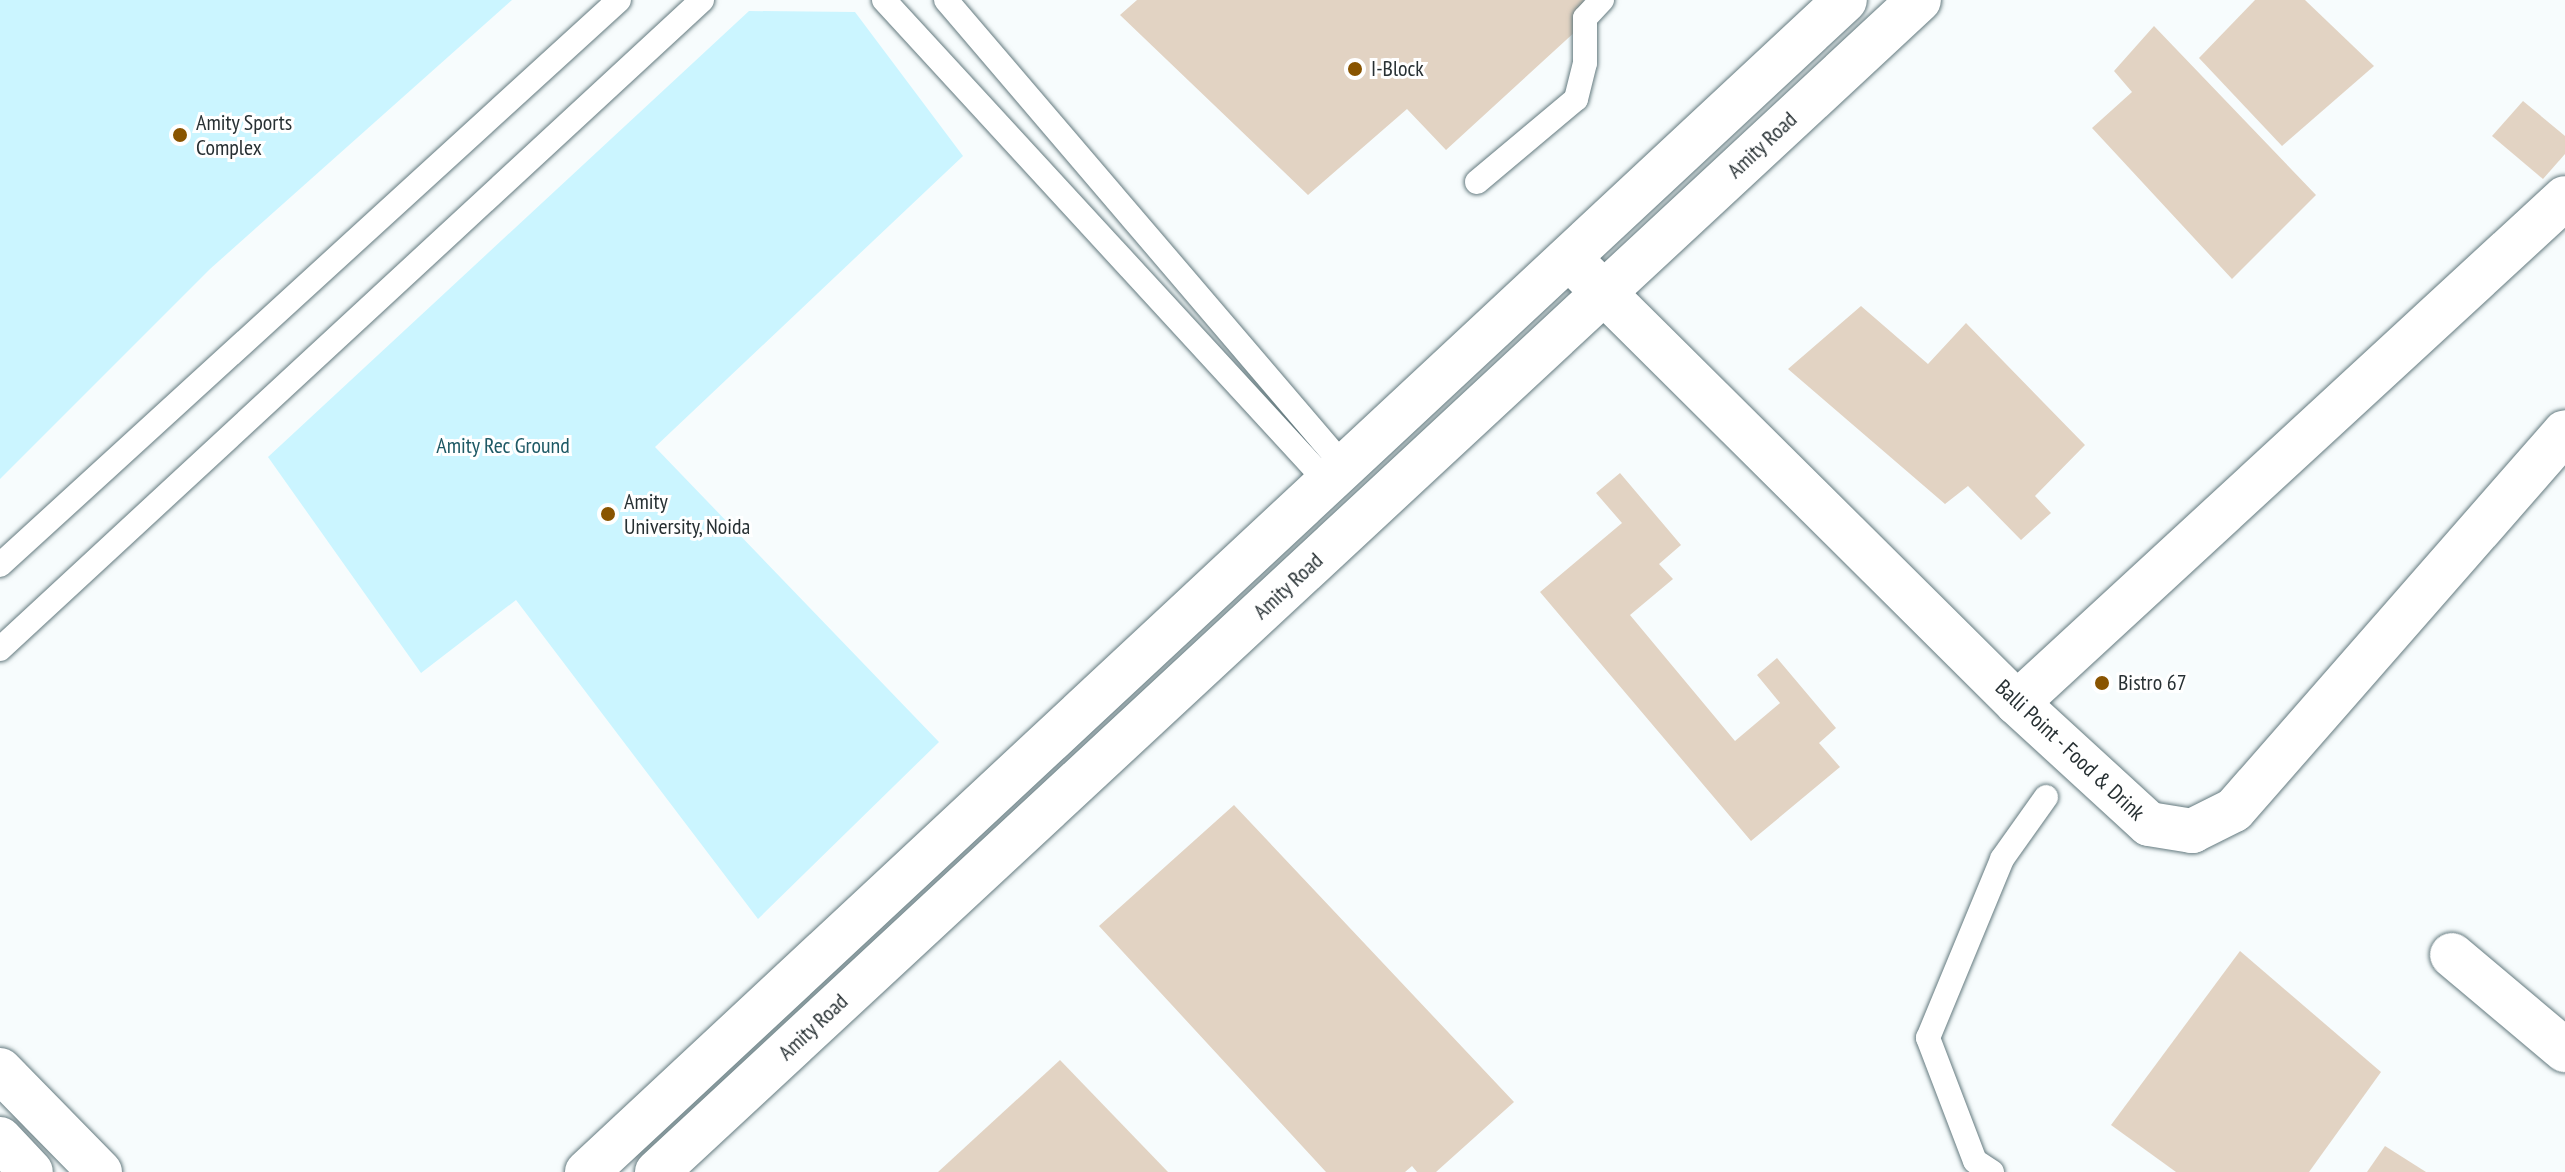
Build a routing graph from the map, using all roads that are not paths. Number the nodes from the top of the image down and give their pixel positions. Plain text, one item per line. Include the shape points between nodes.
1 (619, 0) edge
2 (702, 0) edge
3 (884, 0) edge
4 (946, 0) edge
5 (1602, 0) edge
6 (1845, 0) edge
7 (1919, 0) edge
8 (1477, 182) dead end
9 (2565, 198) edge
10 (1569, 258) junction
11 (1603, 293) junction
12 (2565, 432) edge
13 (1336, 474) junction
14 (0, 565) edge
15 (0, 649) edge
16 (2017, 703) junction
17 (2046, 797) dead end
18 (2452, 955) dead end
19 (2565, 1050) edge
20 (0, 1070) edge
21 (0, 1139) edge
22 (31, 1172) edge
23 (100, 1172) edge
24 (587, 1172) edge
25 (657, 1172) edge
26 (1992, 1172) edge

1 - 14 lane
2 - 15 lane
3 - 13 lane
4 - 13 lane
5 - 8 lane via 1585,18 1585,63 1576,99
6 - 10 street
7 - 11 street, Amity Road
9 - 16 street
10 - 11 street, Balli Point - Food & Drink
10 - 13 street
11 - 16 street, Balli Point - Food & Drink
11 - 25 street, Amity Road
12 - 16 street, Balli Point - Food & Drink via 2234,810 2192,831 2149,824
13 - 24 street
17 - 26 lane via 2002,859 1928,1038 1975,1161
18 - 19 street
20 - 23 street
21 - 22 street

